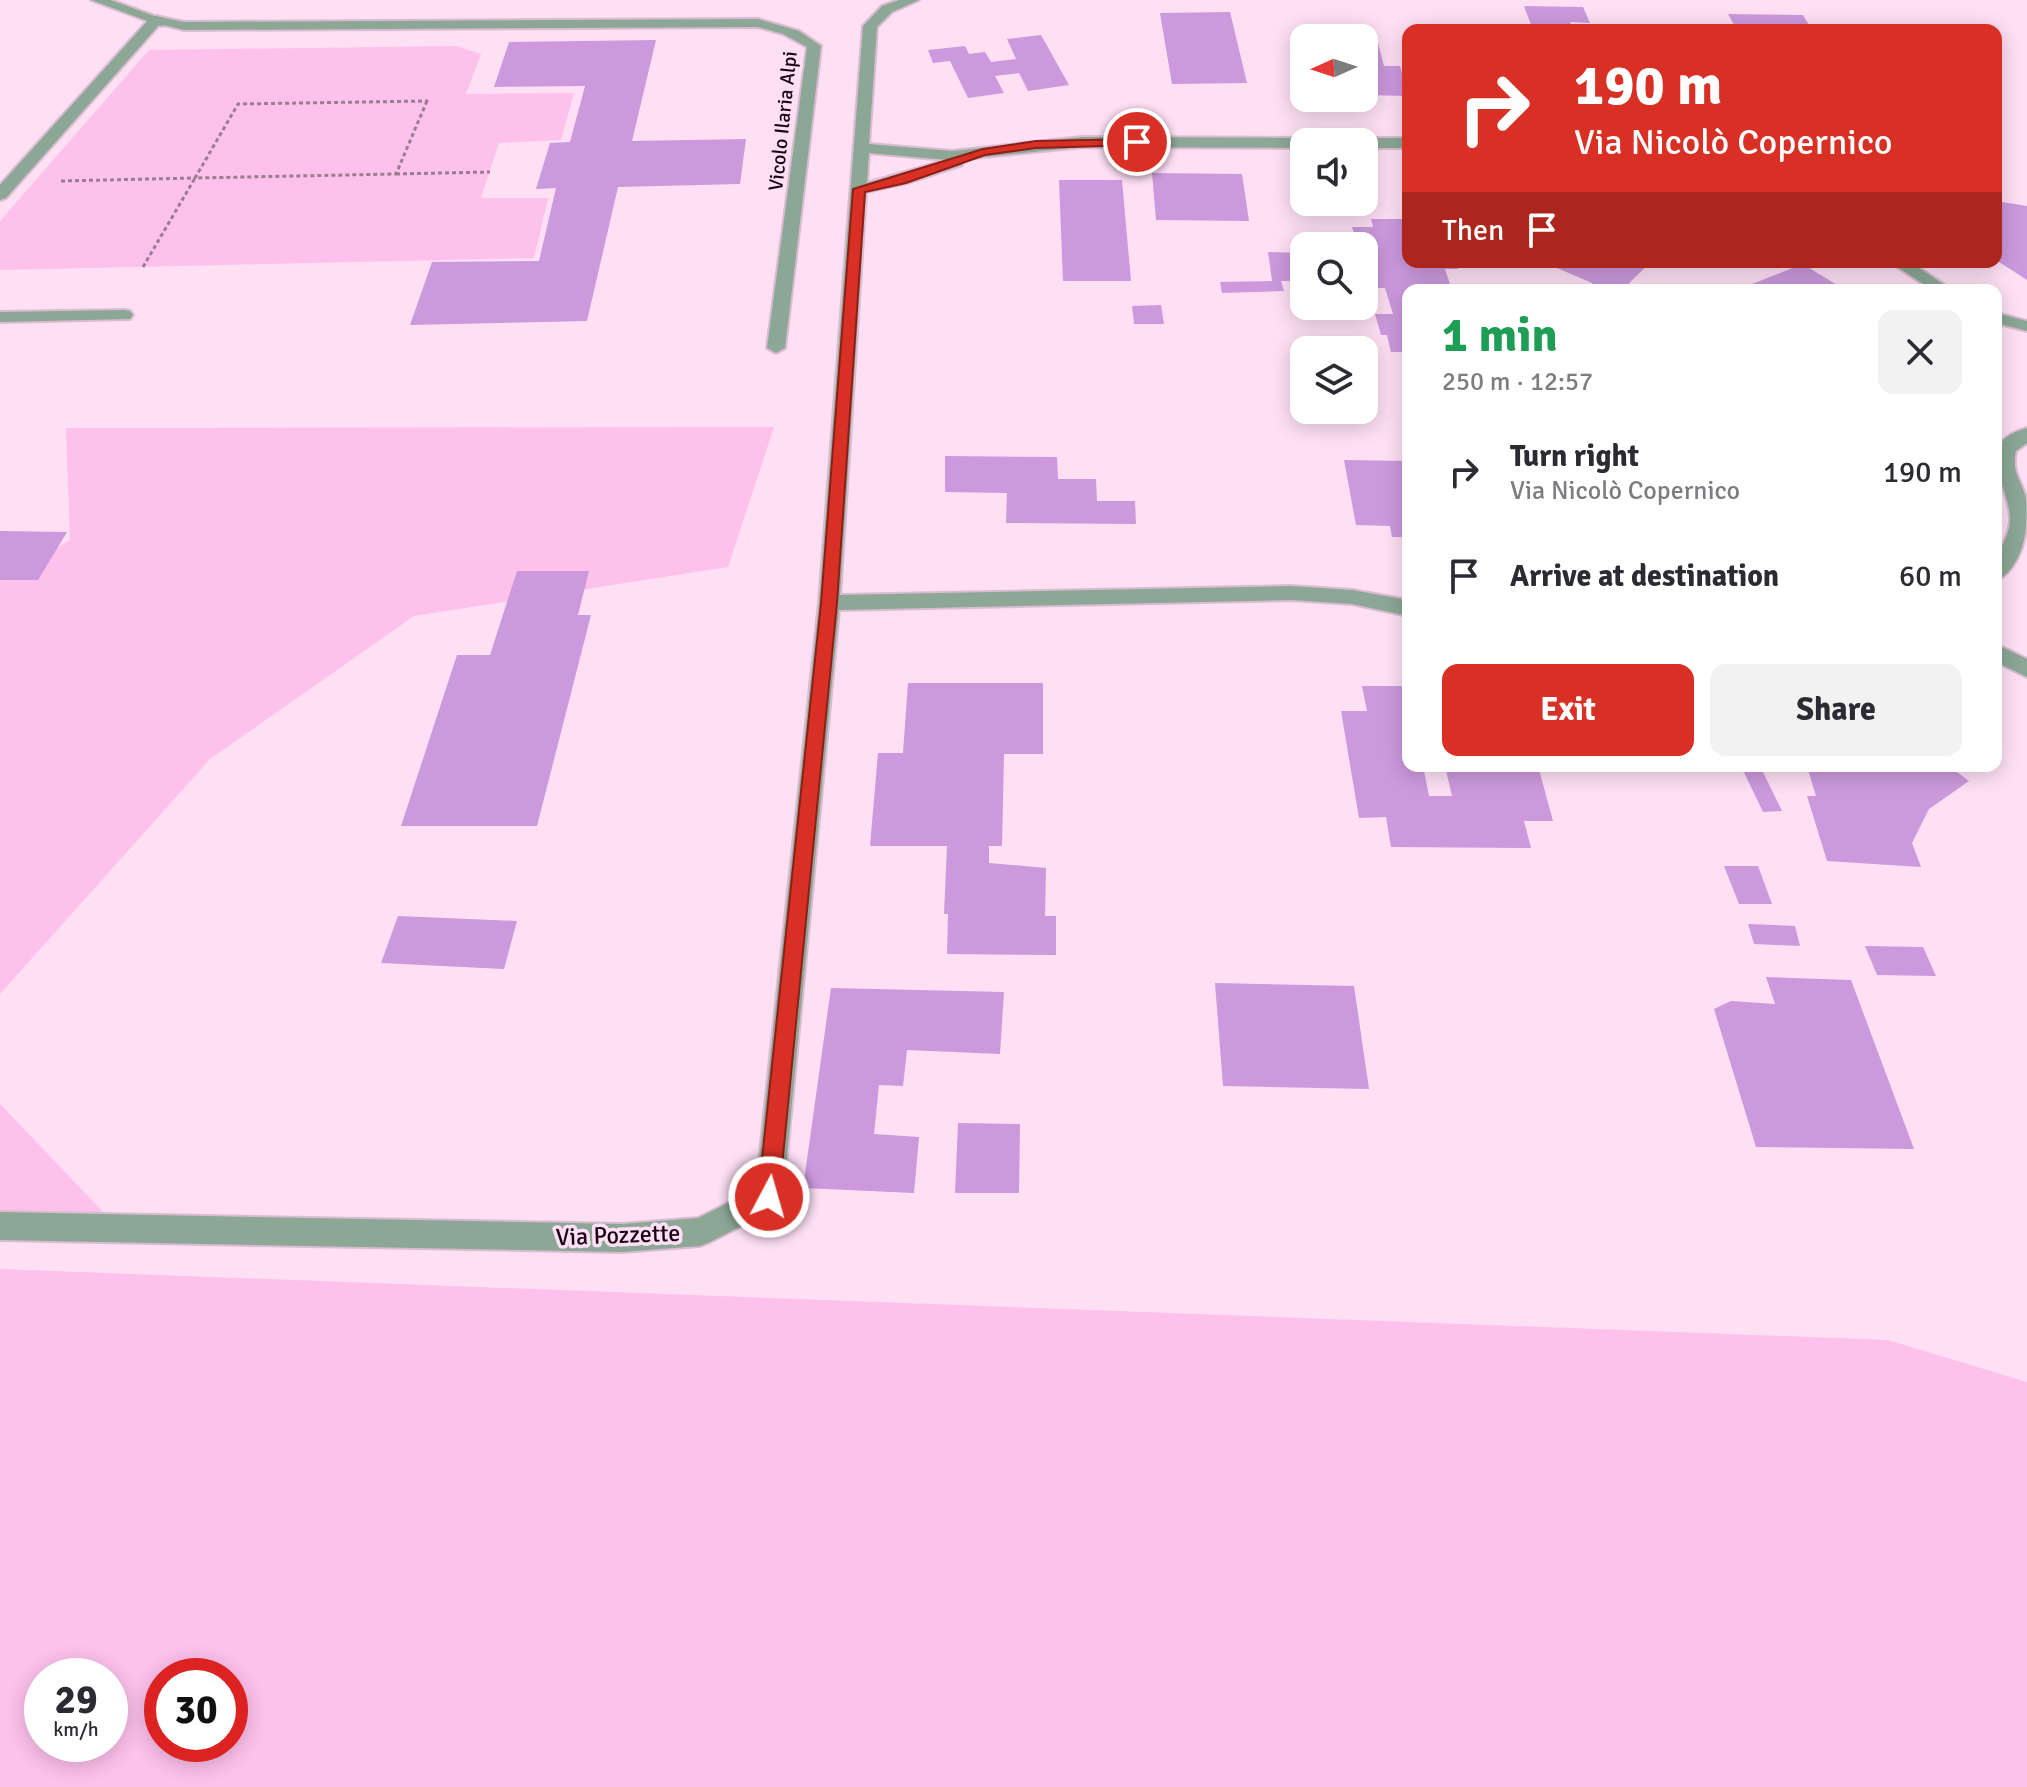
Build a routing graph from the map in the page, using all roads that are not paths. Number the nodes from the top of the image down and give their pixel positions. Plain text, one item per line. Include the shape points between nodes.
1 (98, 0) edge
2 (912, 0) edge
3 (161, 21) junction
4 (1290, 143) edge
5 (1378, 143) edge
6 (1402, 143) edge
7 (861, 148) junction
8 (983, 152) junction
9 (859, 189) junction
10 (0, 195) edge
11 (1908, 268) edge
12 (1934, 284) edge
13 (124, 315) dead end
14 (0, 317) edge
15 (2002, 320) edge
16 (2027, 326) edge
17 (776, 348) dead end
18 (2027, 434) edge
19 (2002, 567) edge
20 (829, 603) junction
21 (1402, 607) edge
22 (2002, 655) edge
23 (2027, 669) edge
24 (0, 1226) edge

1 - 3 street, Vicolo Ilaria Alpi
2 - 7 street, Via Pozzette via 887,9 870,26
3 - 10 street
3 - 17 street, Vicolo Ilaria Alpi via 184,26 758,23 799,35 814,46
4 - 8 street via 1082,142
5 - 6 street
7 - 8 street via 930,156
7 - 9 street, Via Pozzette
8 - 9 street via 914,177
9 - 20 street, Via Pozzette
11 - 12 street
13 - 14 street
15 - 16 street
18 - 19 street via 2007,448 2003,467 2022,509 2022,529 2012,558
20 - 21 street via 1291,593
20 - 24 street, Via Pozzette via 769,1197 700,1232 622,1238
22 - 23 street

